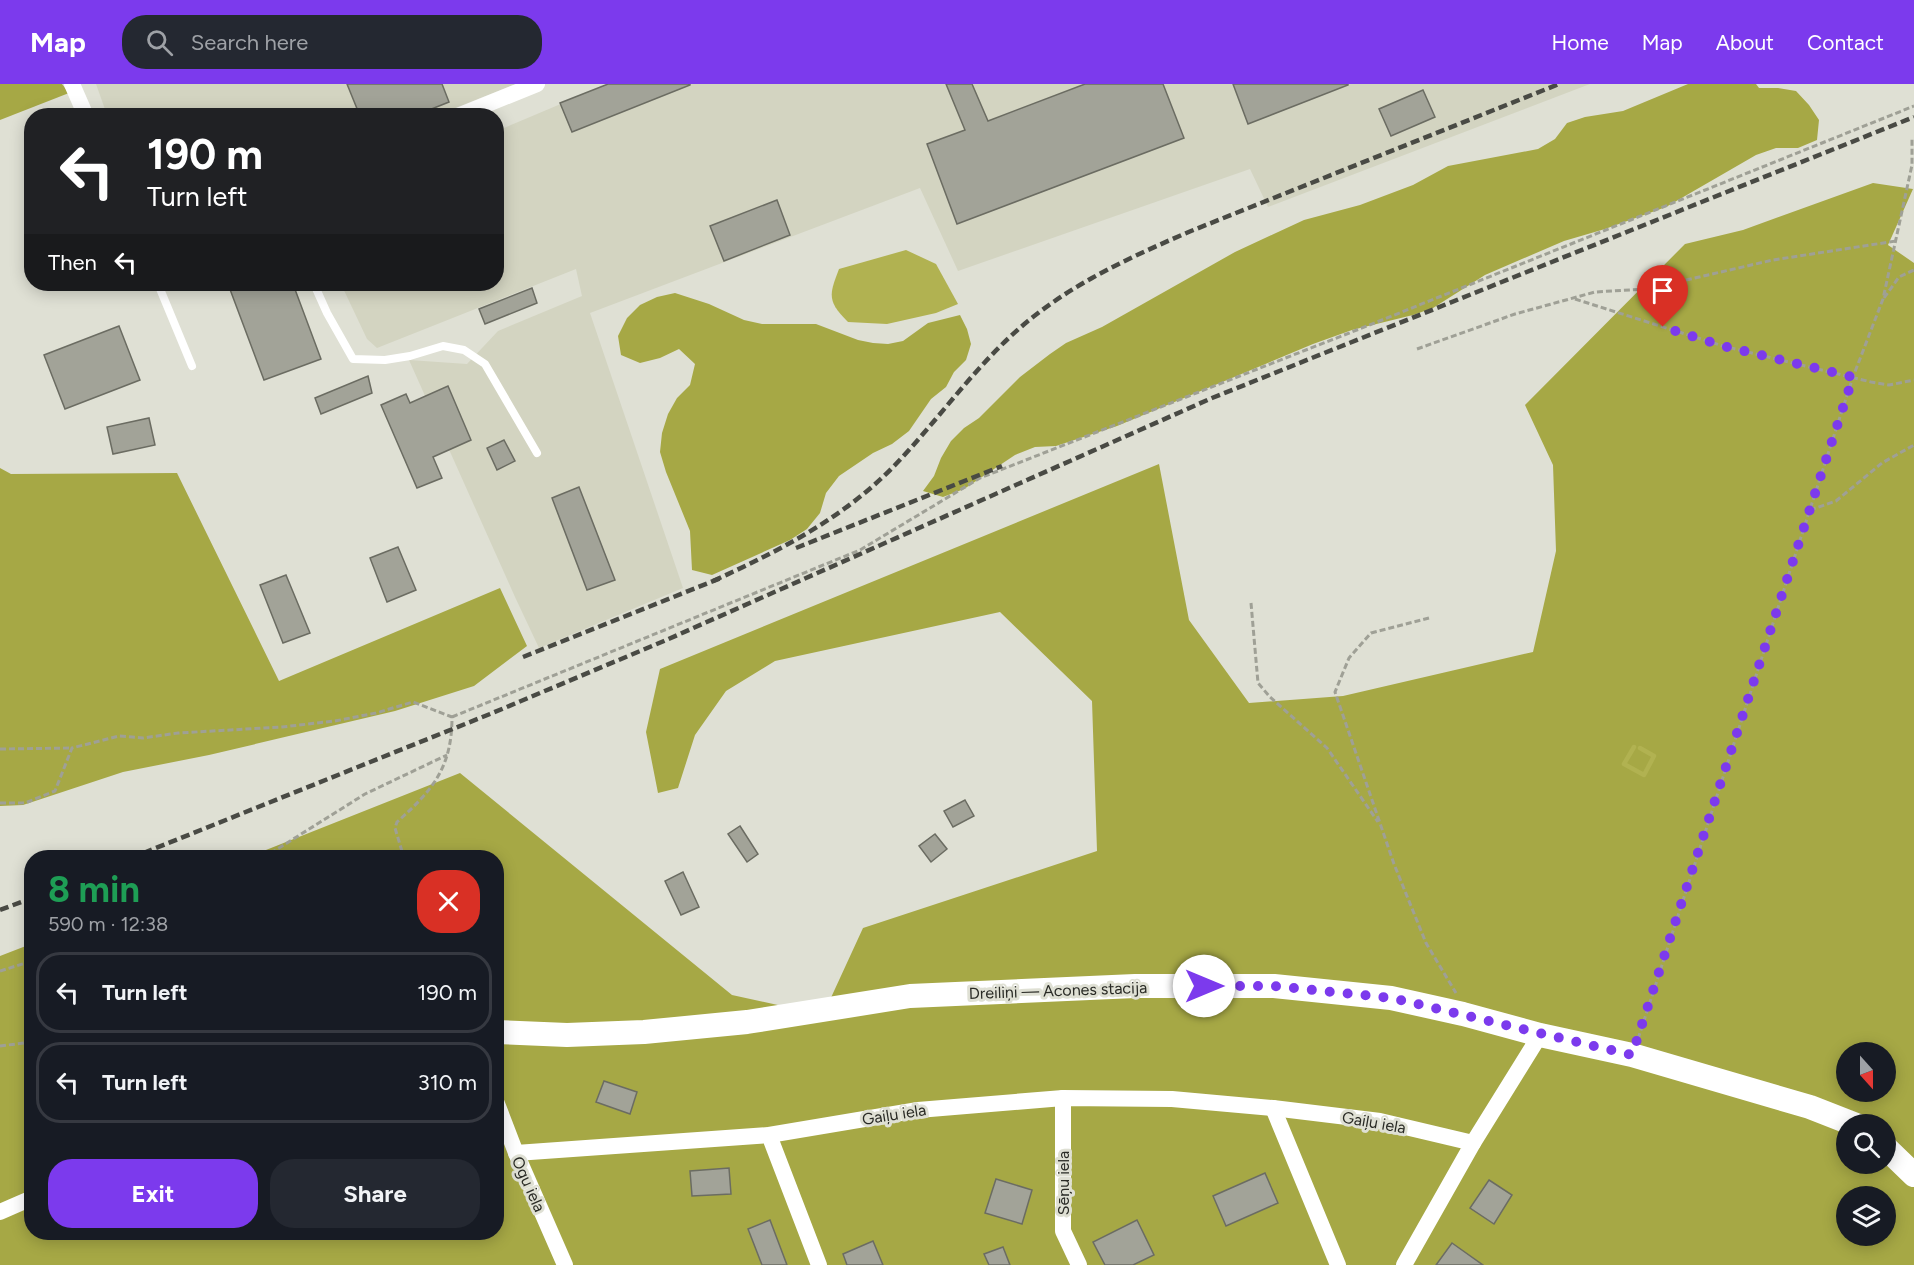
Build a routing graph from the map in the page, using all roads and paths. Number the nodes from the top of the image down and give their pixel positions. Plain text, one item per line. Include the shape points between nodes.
1 (72, 84) edge
2 (537, 84) edge
3 (1914, 106) edge
4 (82, 108) edge
5 (478, 108) edge
6 (1912, 138) dead end
7 (1912, 165) junction
8 (1914, 170) edge
9 (1896, 241) junction
10 (1914, 270) edge
11 (161, 291) edge
12 (317, 291) edge
13 (1573, 299) junction
14 (1883, 299) junction
15 (1417, 349) dead end
16 (192, 366) dead end
17 (1853, 377) junction
18 (1914, 380) edge
19 (1914, 445) edge
20 (537, 453) dead end
21 (1810, 510) junction
22 (1251, 603) dead end
23 (1429, 618) dead end
24 (452, 717) junction
25 (72, 748) junction
26 (0, 749) edge
27 (449, 754) junction
28 (0, 803) edge
29 (1380, 826) junction
30 (276, 850) edge
31 (402, 850) edge
32 (24, 964) edge
33 (0, 971) edge
34 (1463, 1014) junction
35 (504, 1032) edge
36 (1540, 1035) junction
37 (24, 1043) edge
38 (0, 1046) edge
39 (1632, 1055) junction
40 (1063, 1098) junction
41 (1273, 1108) junction
42 (1836, 1117) edge
43 (504, 1122) edge
44 (769, 1135) junction
45 (1473, 1143) junction
46 (516, 1153) junction
47 (1896, 1158) edge
48 (1914, 1175) edge
49 (24, 1202) edge
50 (0, 1212) edge
51 (565, 1265) edge
52 (819, 1265) edge
53 (1079, 1265) edge
54 (1338, 1265) edge
55 (1404, 1265) edge

1 - 4 street
2 - 5 street
3 - 24 path via 980,478 860,550
6 - 7 path
7 - 8 path
7 - 9 path
9 - 13 path via 1773,260 1647,288 1595,292
9 - 14 path
10 - 14 path via 1899,278
11 - 16 lane
12 - 20 lane via 352,359 385,360 443,346 464,350 485,364
13 - 15 path via 1515,314
13 - 17 path via 1723,346
14 - 17 path
17 - 18 path via 1889,385
17 - 21 path
19 - 21 path via 1882,463 1836,501
21 - 39 path
22 - 29 path via 1258,683 1327,748
23 - 29 path via 1371,633 1349,658 1335,692
24 - 25 path via 413,702 335,721 143,738 119,736
24 - 27 path
25 - 26 path
25 - 28 path via 55,791 25,803
27 - 30 path via 365,794
27 - 31 path via 432,788 397,822
29 - 34 path via 1426,943 1459,998
32 - 33 path
34 - 35 street, Dreiliņi — Acones stacija via 1392,998 1274,986 1135,986 910,996 747,1022 644,1032
34 - 36 street, Dreiliņi — Acones stacija
36 - 39 street, Dreiliņi — Acones stacija
36 - 45 street
37 - 38 path
39 - 42 street, Dreiliņi — Acones stacija
40 - 41 street, Gaiļu iela via 1172,1099
40 - 44 street, Gaiļu iela via 918,1110
40 - 53 street, Sēņu iela via 1063,1231
41 - 45 street, Gaiļu iela via 1380,1121
41 - 54 street
43 - 46 street, Ogu iela
44 - 46 street, Gaiļu iela
44 - 52 street
45 - 55 street
46 - 51 street, Ogu iela
47 - 48 street
49 - 50 street

